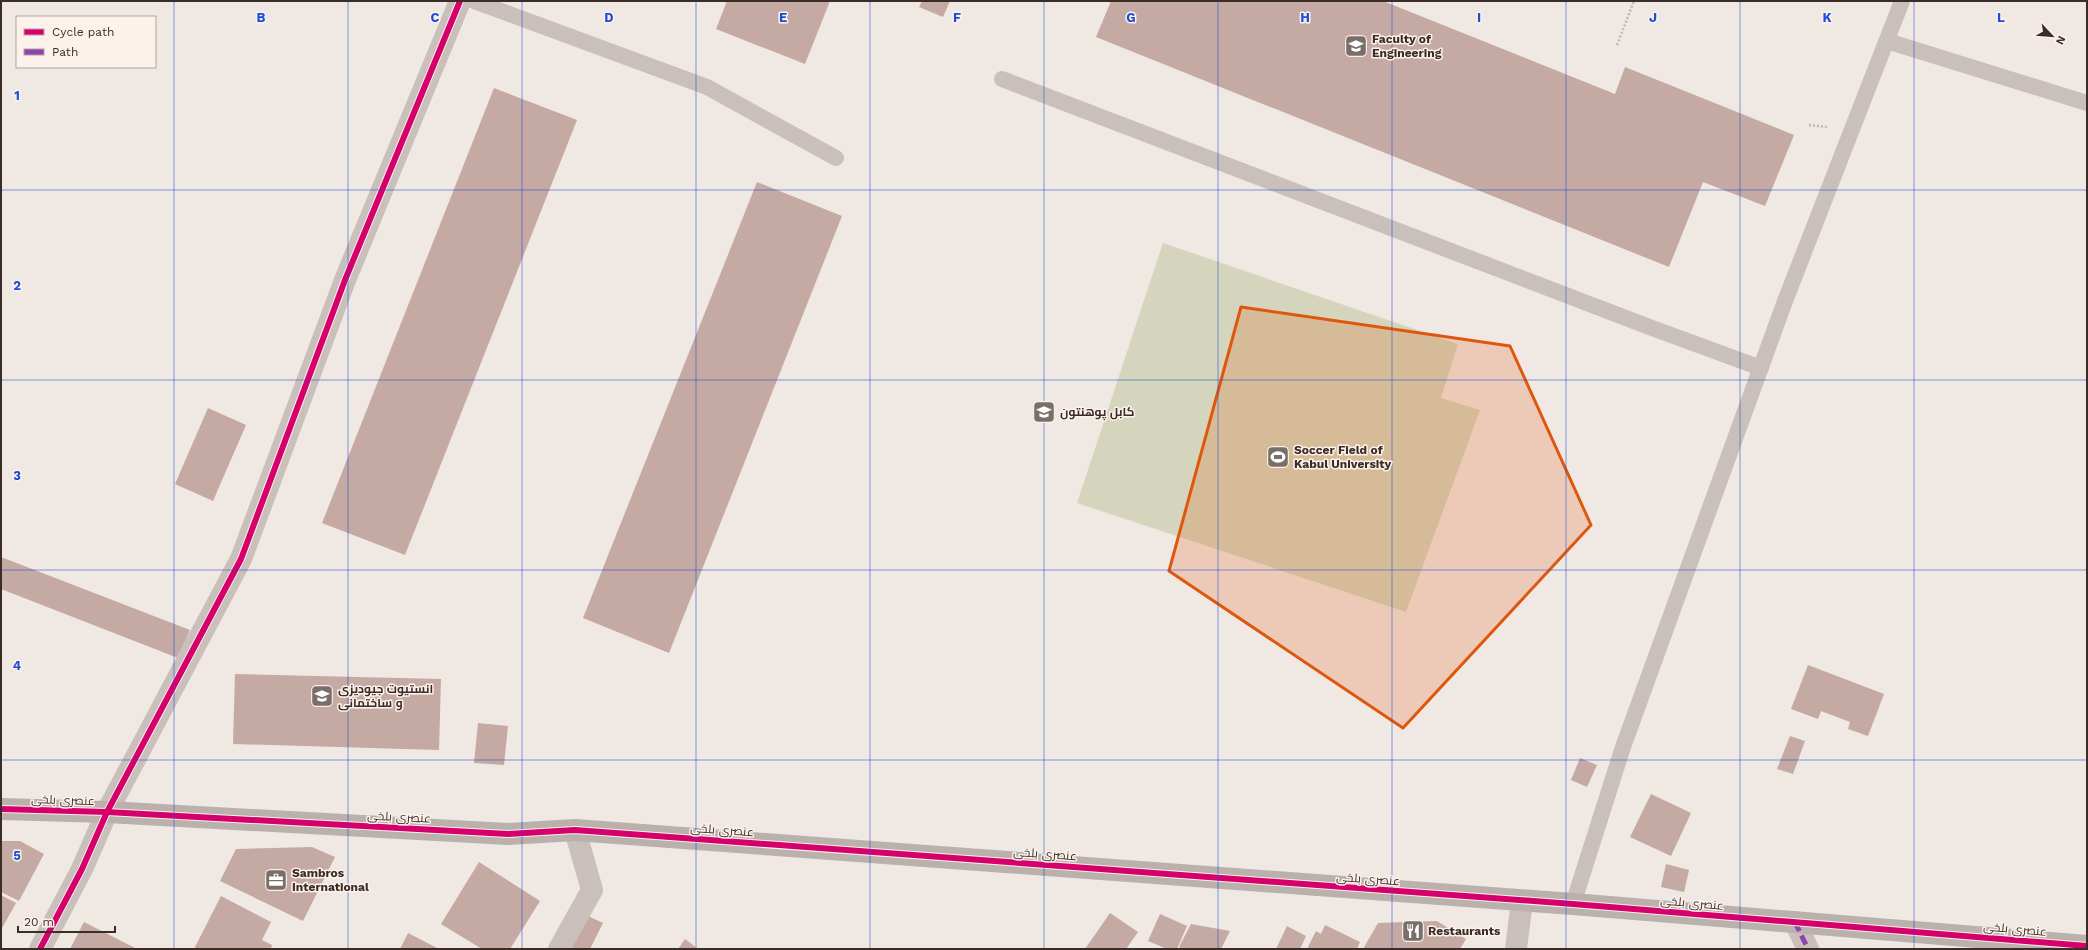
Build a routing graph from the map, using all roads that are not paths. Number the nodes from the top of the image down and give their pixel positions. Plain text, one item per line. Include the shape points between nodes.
1 (460, 1) edge
2 (474, 1) edge
3 (1902, 1) edge
4 (1887, 41) junction
5 (1002, 79) dead end
6 (2087, 103) edge
7 (836, 158) dead end
8 (1761, 368) junction
9 (1, 809) edge
10 (107, 812) junction
11 (575, 830) junction
12 (1522, 901) junction
13 (1574, 904) junction
14 (1795, 922) junction
15 (2087, 946) edge
16 (40, 949) edge
17 (559, 949) edge
18 (1516, 949) edge
19 (1808, 949) edge

1 - 10 street via 345,280 241,559
2 - 7 lane via 707,87
3 - 4 lane
4 - 6 lane
4 - 8 lane via 1850,130
5 - 8 lane
8 - 13 lane via 1623,747
9 - 10 street, عنصری بلخی
10 - 11 street, عنصری بلخی via 508,834
10 - 16 street via 82,869
11 - 12 street, عنصری بلخی
11 - 17 street via 592,890
12 - 13 street, عنصری بلخی
12 - 18 street
13 - 14 street, عنصری بلخی
14 - 15 street, عنصری بلخی
14 - 19 street

